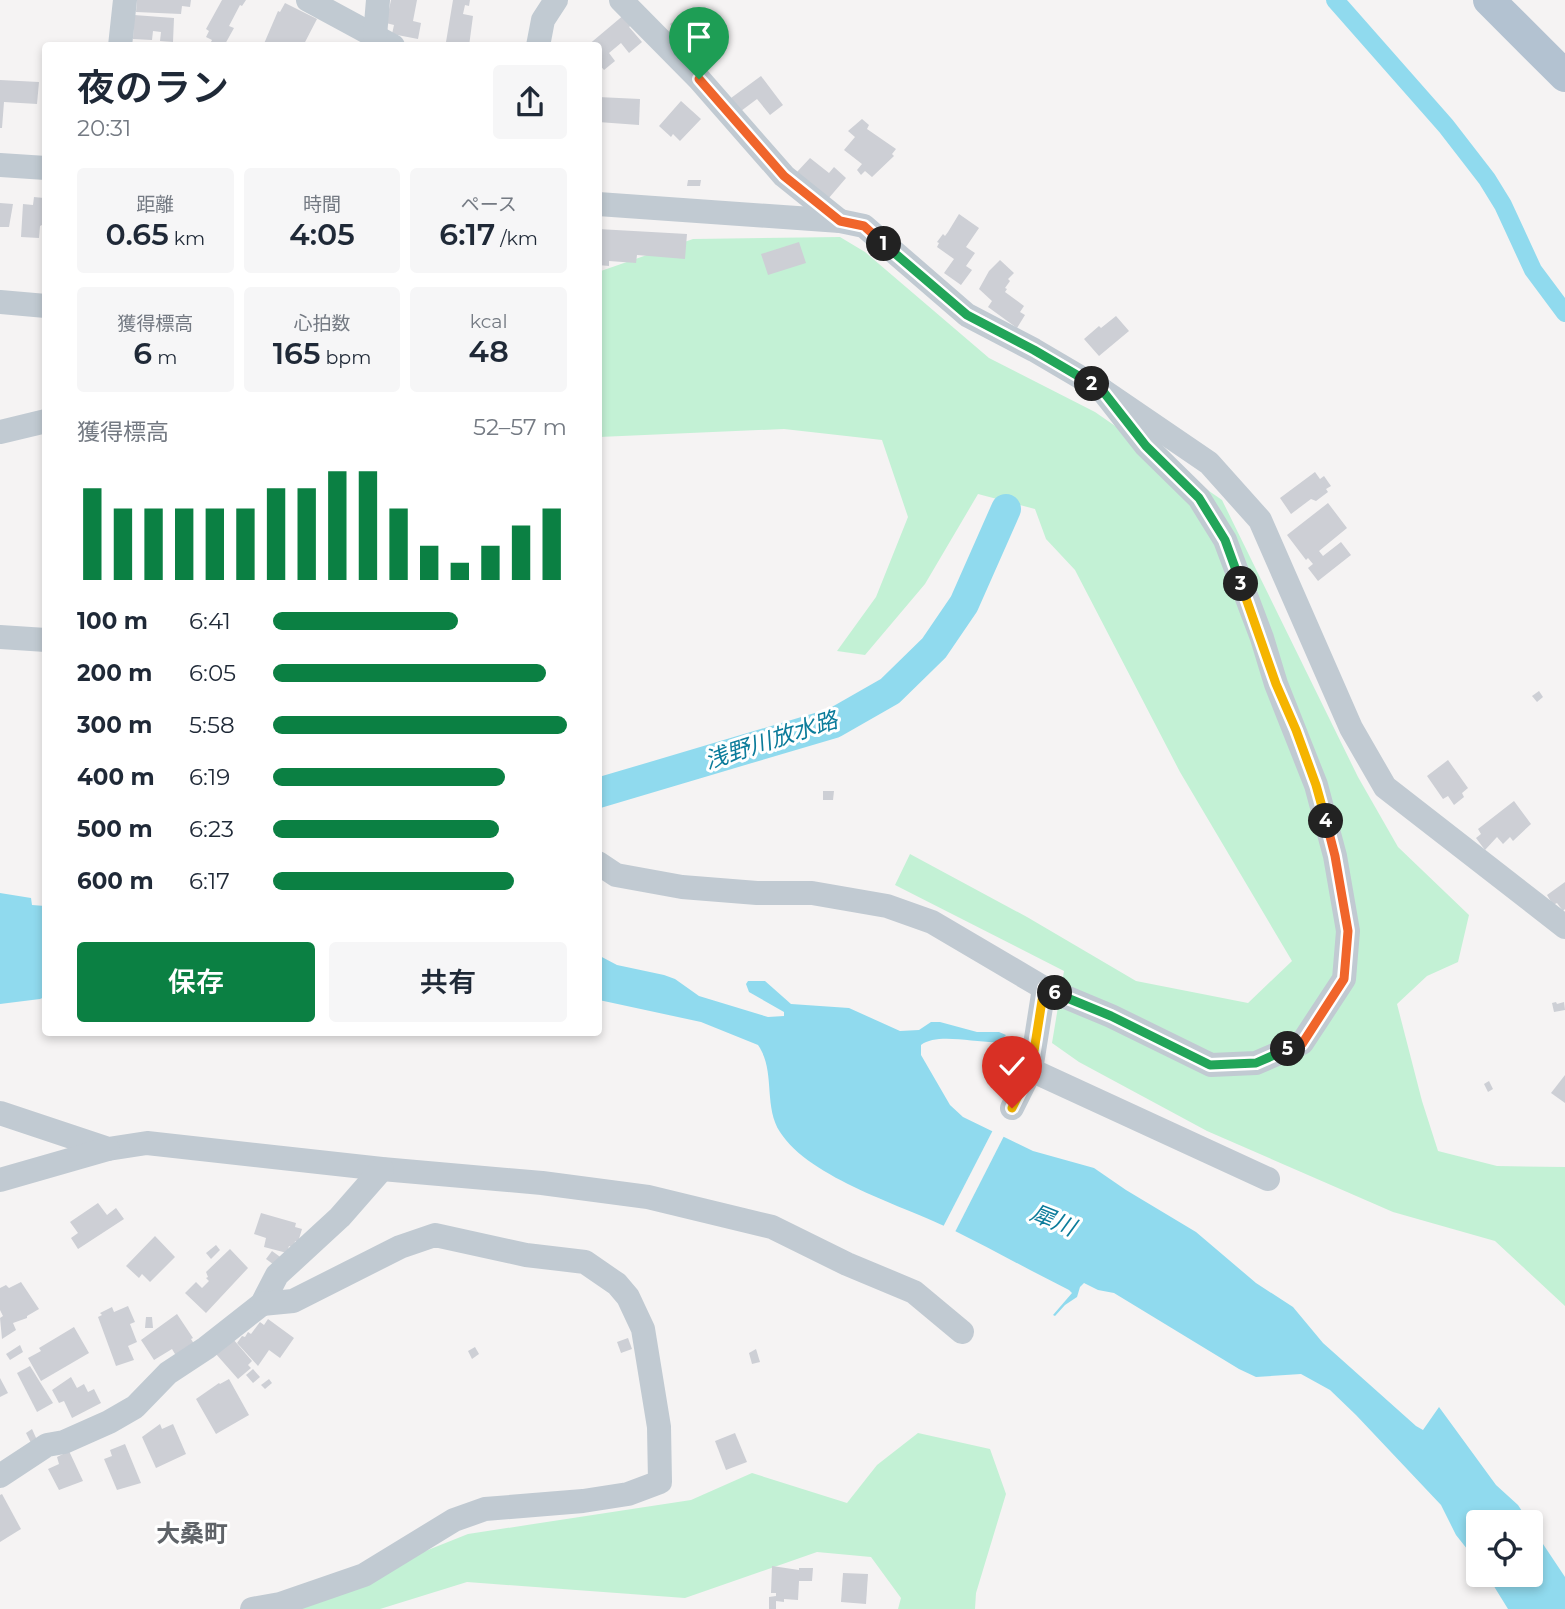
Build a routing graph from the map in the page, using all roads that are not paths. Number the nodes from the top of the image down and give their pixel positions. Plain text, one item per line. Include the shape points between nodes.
1 (125, 0) edge
2 (308, 0) edge
3 (378, 0) edge
4 (556, 0) edge
5 (621, 0) edge
6 (1489, 0) edge
7 (384, 41) edge
8 (121, 42) edge
9 (539, 42) edge
10 (1565, 76) edge
11 (0, 165) edge
12 (42, 168) edge
13 (602, 204) edge
14 (840, 221) junction
15 (0, 302) edge
16 (42, 306) edge
17 (1102, 390) junction
18 (42, 422) edge
19 (0, 432) edge
20 (0, 637) edge
21 (42, 640) edge
22 (602, 866) edge
23 (1565, 927) edge
24 (1044, 988) junction
25 (1031, 1070) junction
26 (1012, 1108) dead end
27 (0, 1113) edge
28 (108, 1149) junction
29 (382, 1169) junction
30 (1268, 1179) dead end
31 (0, 1180) edge
32 (262, 1304) junction
33 (962, 1332) dead end
34 (0, 1476) edge
35 (252, 1609) edge

1 - 8 street
2 - 7 street
3 - 7 street
4 - 9 street via 543,20
5 - 14 street via 699,79 784,176
6 - 10 main road
11 - 12 street
13 - 14 street
14 - 17 street via 864,226 967,315
15 - 16 street
17 - 23 street via 1209,463 1260,520 1351,728 1385,787
17 - 24 street via 1146,446 1199,498 1225,540 1312,774 1332,844 1348,931 1344,979 1302,1044 1256,1063 1210,1065
18 - 19 street
20 - 21 street
22 - 24 street via 616,875 682,887 812,893 887,906 932,922
24 - 25 street
25 - 26 street
25 - 30 street
27 - 28 street
28 - 29 street via 147,1143
28 - 31 street
29 - 32 street via 340,1217 277,1275
29 - 33 street via 648,1197 772,1227 914,1292
32 - 34 street via 168,1373 135,1407 76,1437 47,1445
32 - 35 street via 293,1301 400,1247 435,1235 526,1255 585,1262 617,1284 643,1329 659,1427 660,1482 628,1494 485,1509 454,1520 364,1575

